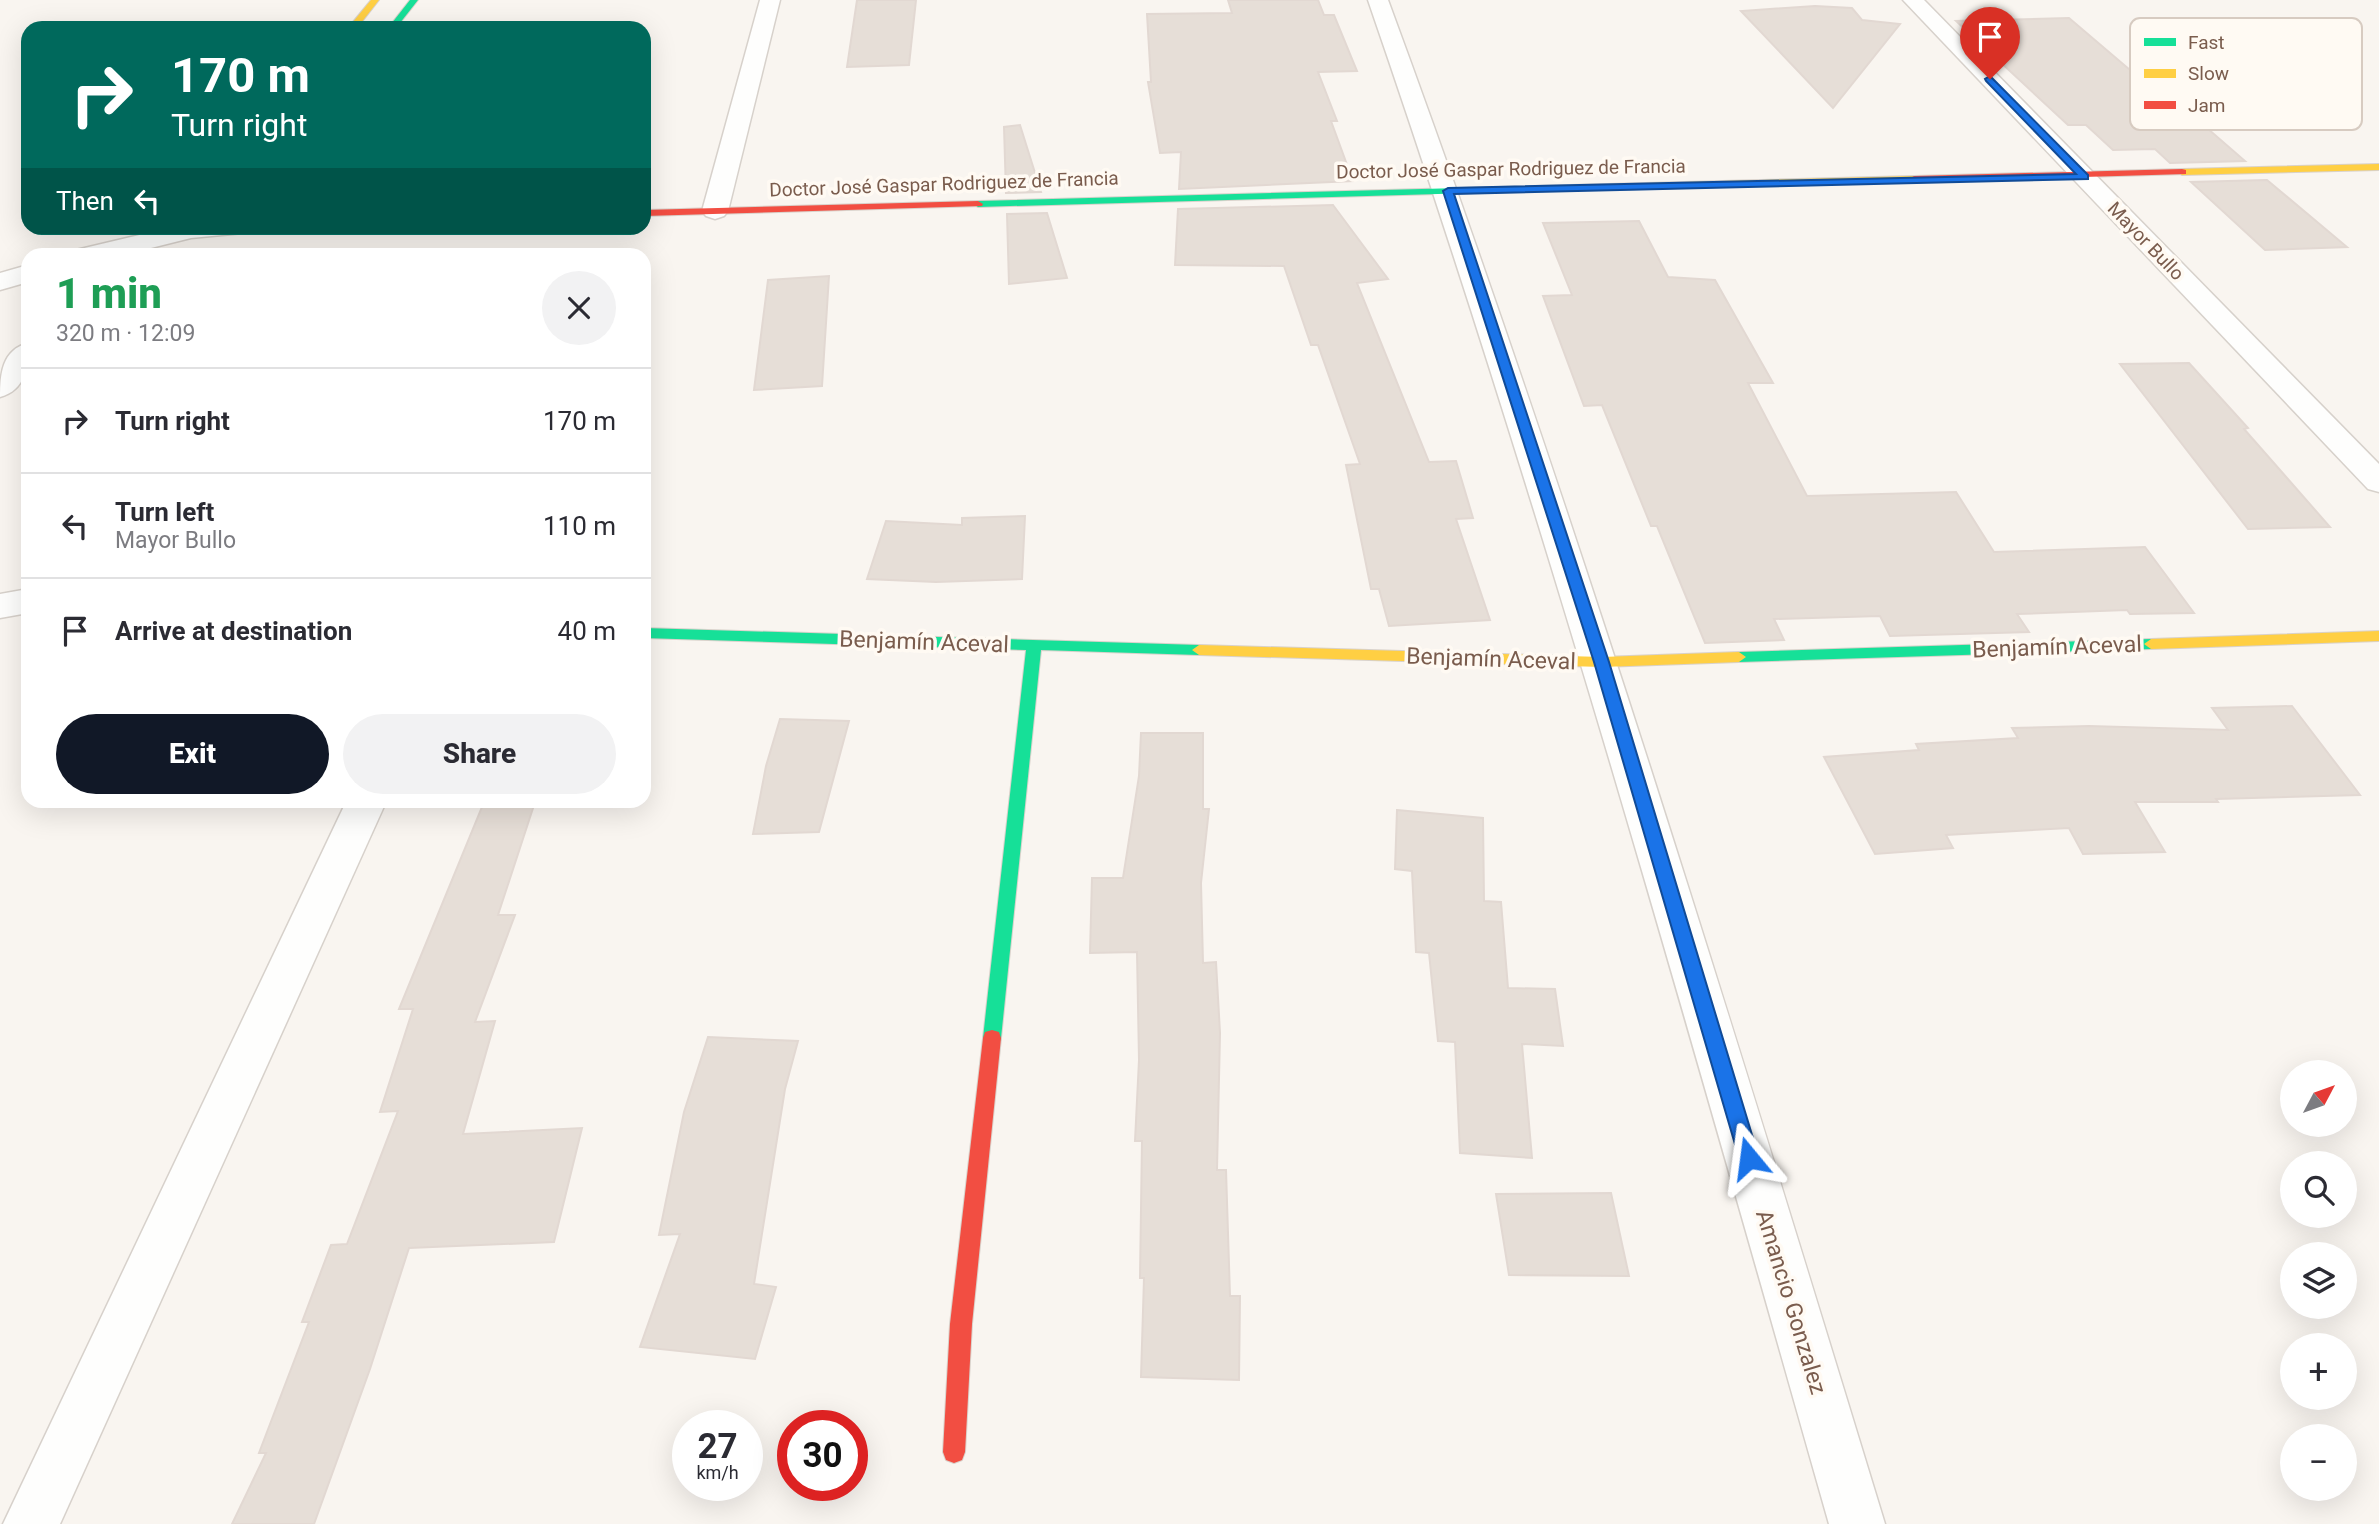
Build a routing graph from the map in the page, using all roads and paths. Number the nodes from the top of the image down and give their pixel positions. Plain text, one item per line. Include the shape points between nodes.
1 (375, 0) edge
2 (414, 0) edge
3 (770, 0) edge
4 (1378, 0) edge
5 (1913, 0) edge
6 (358, 21) edge
7 (398, 21) edge
8 (2379, 167) edge
9 (2085, 177) junction
10 (1448, 191) junction
11 (715, 211) junction
12 (651, 214) edge
13 (165, 235) edge
14 (160, 236) junction
15 (115, 248) edge
16 (143, 248) edge
17 (21, 274) edge
18 (0, 282) edge
19 (21, 361) edge
20 (0, 388) edge
21 (2379, 482) edge
22 (21, 602) edge
23 (0, 606) edge
24 (651, 633) edge
25 (2379, 636) edge
26 (1034, 645) junction
27 (1602, 662) junction
28 (363, 808) edge
29 (954, 1452) dead end
30 (31, 1524) edge
31 (1857, 1524) edge

1 - 6 street
2 - 7 street
3 - 11 street
4 - 10 street, Amancio Gonzalez
5 - 9 street, Mayor Bullo
8 - 9 street, Doctor José Gaspar Rodriguez de Francia
9 - 10 street, Doctor José Gaspar Rodriguez de Francia
9 - 21 street, Mayor Bullo
10 - 11 street, Doctor José Gaspar Rodriguez de Francia
10 - 27 street, Amancio Gonzalez
11 - 12 street, Doctor José Gaspar Rodriguez de Francia
13 - 14 street
14 - 15 street
14 - 16 street
17 - 18 street
19 - 20 street
22 - 23 street
24 - 26 street, Benjamín Aceval
25 - 27 street, Benjamín Aceval
26 - 27 street, Benjamín Aceval
26 - 29 street via 961,1324
27 - 31 street, Amancio Gonzalez
28 - 30 street

